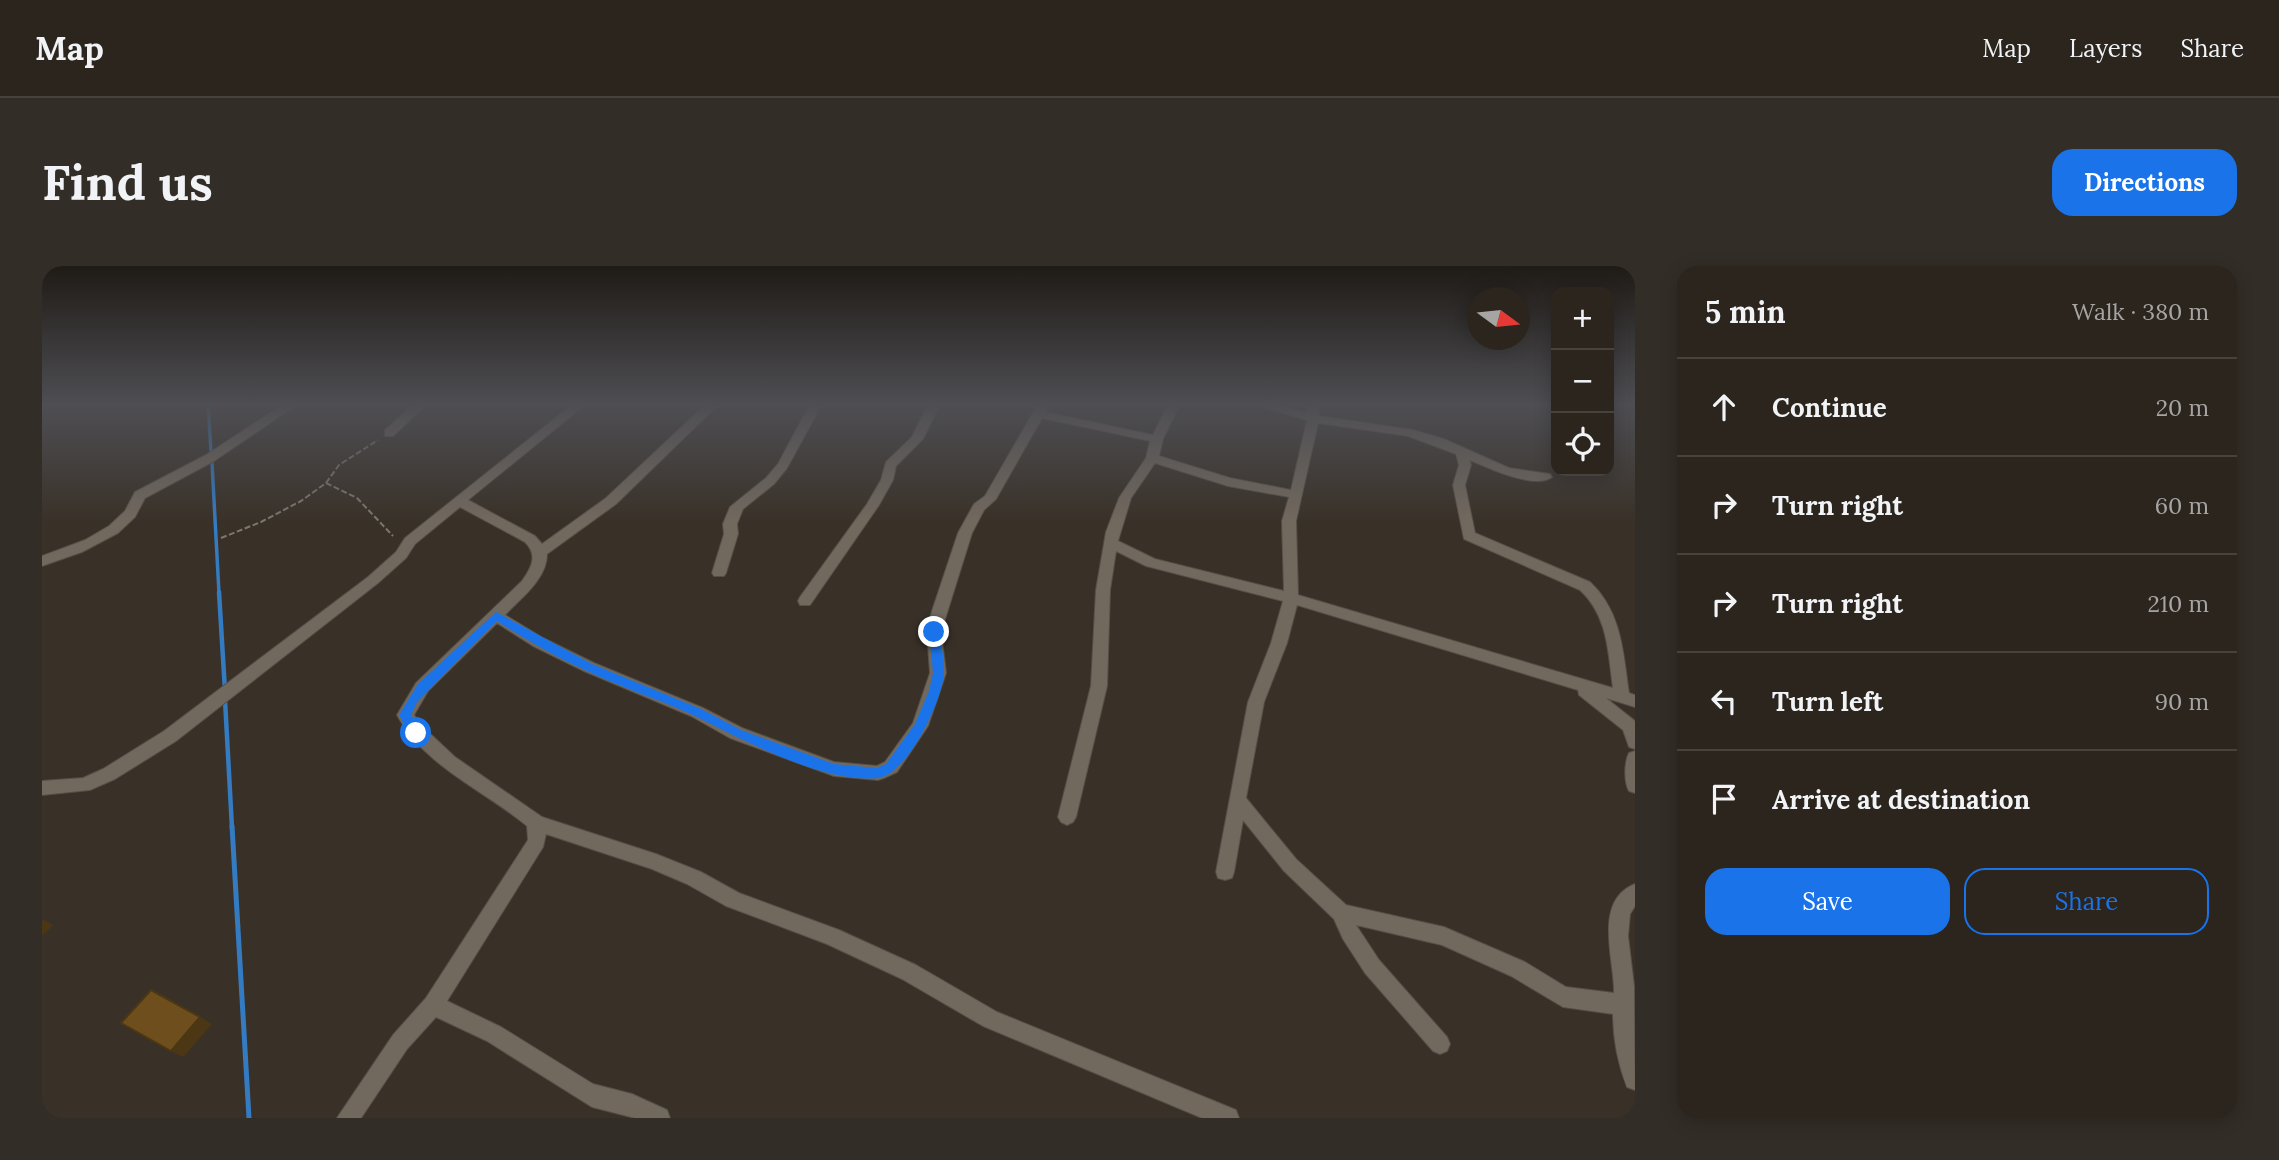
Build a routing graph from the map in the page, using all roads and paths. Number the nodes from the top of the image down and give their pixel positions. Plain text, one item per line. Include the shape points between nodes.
1 (232, 444) edge
2 (373, 444) edge
3 (531, 444) edge
4 (671, 444) edge
5 (794, 444) edge
6 (912, 444) edge
7 (1021, 444) edge
8 (1156, 444) edge
9 (1309, 444) edge
10 (1438, 444) edge
11 (1462, 453) junction
12 (1152, 458) junction
13 (1546, 477) dead end
14 (326, 483) junction
15 (1297, 495) junction
16 (459, 502) junction
17 (393, 536) dead end
18 (221, 538) dead end
19 (1111, 543) junction
20 (540, 552) junction
21 (42, 561) edge
22 (719, 573) dead end
23 (1291, 599) junction
24 (805, 601) dead end
25 (496, 616) junction
26 (1574, 685) junction
27 (1629, 699) edge
28 (1635, 742) edge
29 (1635, 758) edge
30 (1635, 786) edge
31 (42, 788) edge
32 (1237, 800) junction
33 (1067, 817) dead end
34 (536, 823) junction
35 (1225, 872) dead end
36 (1635, 893) edge
37 (1341, 913) junction
38 (433, 1005) junction
39 (1624, 1005) junction
40 (1440, 1044) dead end
41 (1635, 1079) edge
42 (348, 1118) edge
43 (659, 1118) edge
44 (1228, 1118) edge

1 - 21 street via 140,495 130,516 116,526 83,546
2 - 14 path via 347,460
3 - 16 street
4 - 20 street via 611,501
5 - 22 street via 770,481 737,507
6 - 24 street via 890,465 873,505
7 - 25 street via 965,533 934,632 938,673 920,726 891,767 878,773 834,769 736,733 589,667
8 - 12 street
9 - 15 street
10 - 11 street
11 - 13 street via 1506,472
11 - 27 street via 1465,465 1459,485 1469,536 1585,586 1601,600
12 - 15 street via 1228,482
12 - 19 street via 1125,498
14 - 17 path via 356,498
14 - 18 path via 262,522
15 - 23 street via 1289,521
16 - 20 street via 530,539
16 - 31 street via 373,580 170,736 84,785
19 - 23 street via 1151,563
19 - 33 street via 1103,590 1099,686
20 - 25 street via 537,571
23 - 26 street
23 - 32 street via 1256,702
25 - 34 street via 422,687 405,715 433,751
26 - 27 street
26 - 28 street via 1630,726
29 - 30 street
32 - 35 street
32 - 37 street via 1290,865
34 - 38 street via 537,841
34 - 44 street via 694,878 733,900 909,972 990,1019
36 - 39 street via 1622,911 1617,935
37 - 39 street via 1444,936 1518,969 1563,998
37 - 40 street via 1350,937 1376,973
38 - 42 street via 393,1051
38 - 43 street via 494,1034 585,1092
39 - 41 street via 1623,1029

